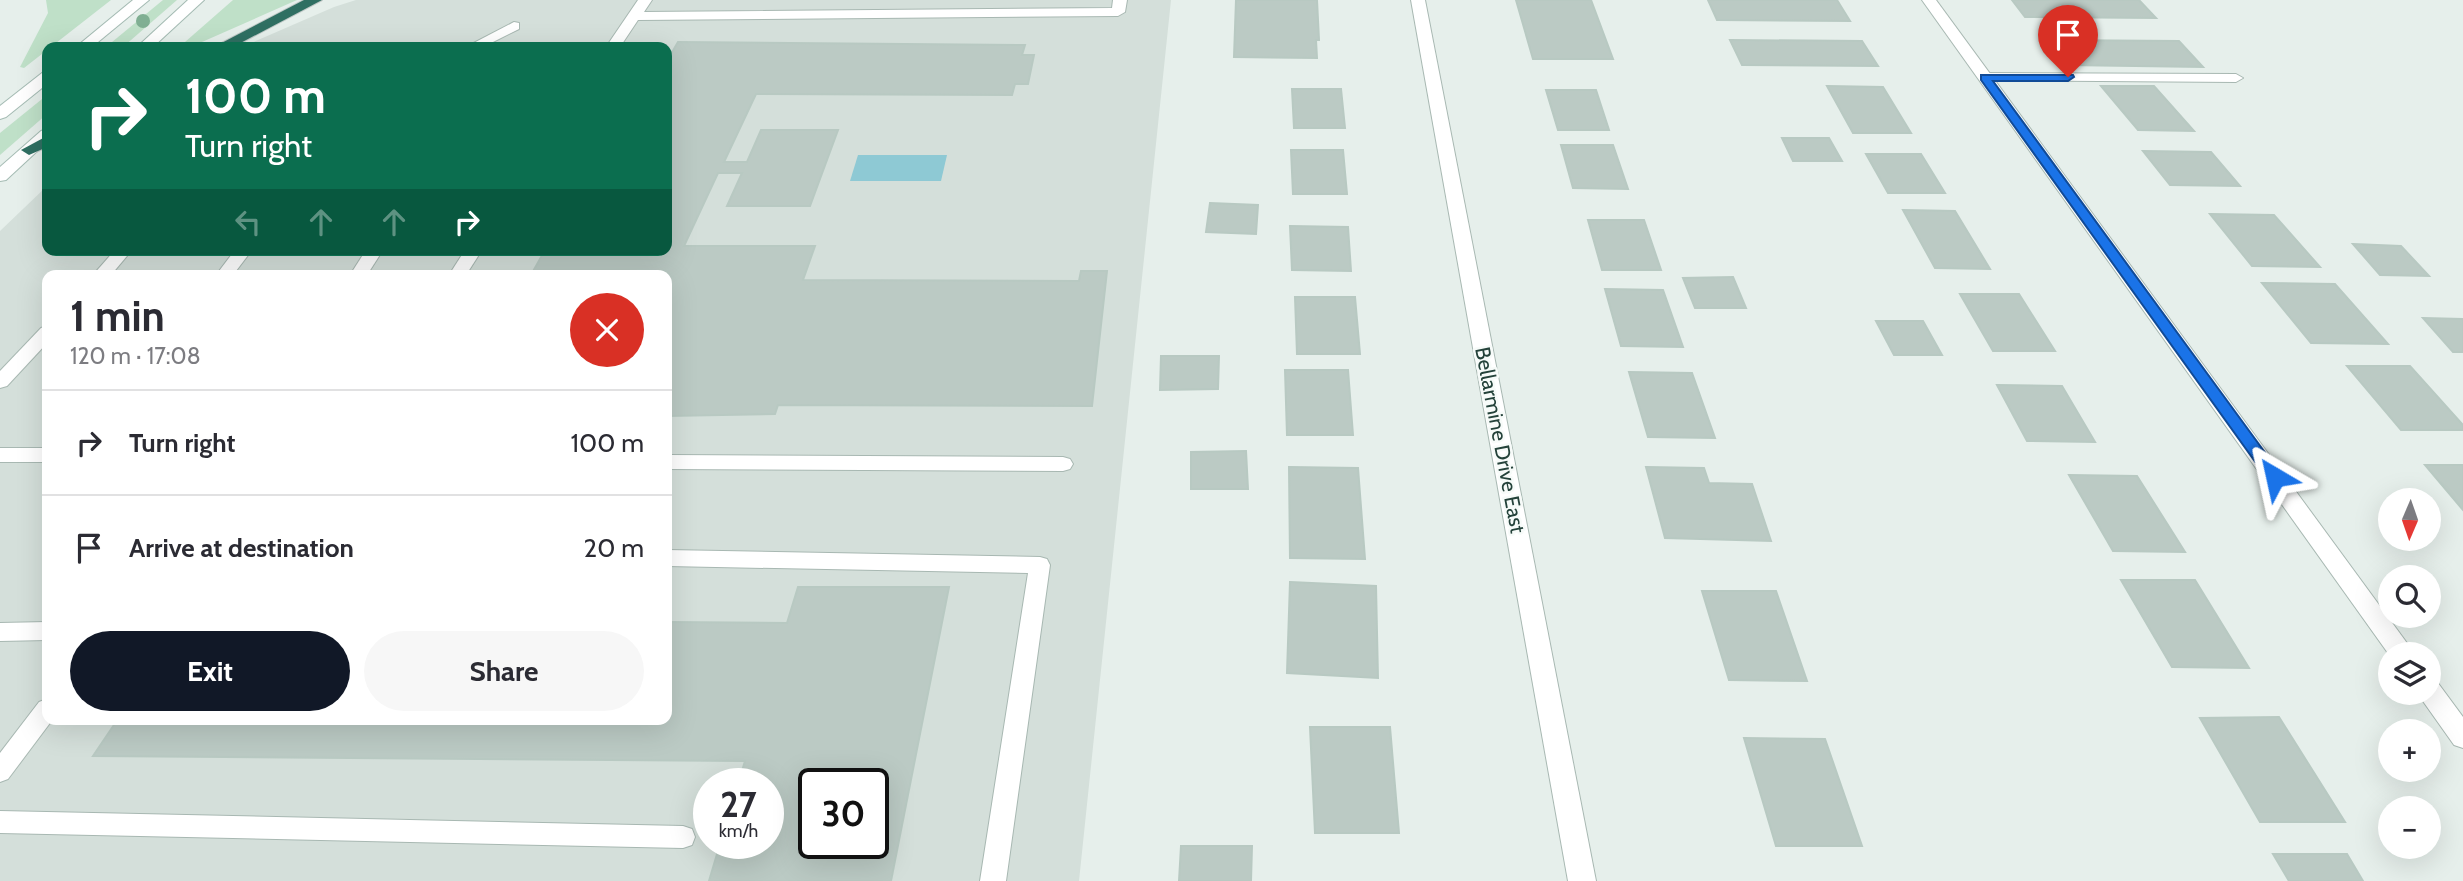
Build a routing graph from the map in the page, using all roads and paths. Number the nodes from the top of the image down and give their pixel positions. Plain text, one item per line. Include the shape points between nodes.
1 (142, 0) edge
2 (197, 0) edge
3 (315, 0) edge
4 (645, 0) edge
5 (1120, 0) edge
6 (1418, 0) edge
7 (1929, 0) edge
8 (634, 16) junction
9 (514, 26) dead end
10 (89, 42) edge
11 (150, 42) edge
12 (232, 42) edge
13 (483, 42) edge
14 (616, 42) edge
15 (1985, 77) junction
16 (2236, 78) dead end
17 (42, 80) edge
18 (0, 114) edge
19 (42, 138) edge
20 (42, 144) edge
21 (29, 150) junction
22 (0, 176) edge
23 (118, 256) edge
24 (239, 256) edge
25 (106, 270) edge
26 (228, 270) edge
27 (42, 337) edge
28 (0, 382) edge
29 (0, 455) edge
30 (42, 456) edge
31 (672, 462) edge
32 (1063, 464) dead end
33 (672, 558) edge
34 (42, 631) edge
35 (0, 632) edge
36 (2394, 642) edge
37 (2440, 705) edge
38 (42, 716) edge
39 (2463, 737) edge
40 (0, 771) edge
41 (0, 822) edge
42 (682, 837) dead end
43 (993, 881) edge
44 (1582, 881) edge

1 - 10 street
2 - 11 street
3 - 12 highway
4 - 8 lane
5 - 8 lane via 1118,12
6 - 44 street, Bellarmine Drive East
7 - 15 street
8 - 14 lane
9 - 13 lane
15 - 16 lane
15 - 36 street
17 - 18 street
19 - 21 street
20 - 21 highway
21 - 22 street
23 - 25 lane
24 - 26 lane
27 - 28 lane
29 - 30 lane
31 - 32 lane
33 - 43 lane via 1040,565
34 - 35 lane
37 - 39 street
38 - 40 lane
41 - 42 lane

